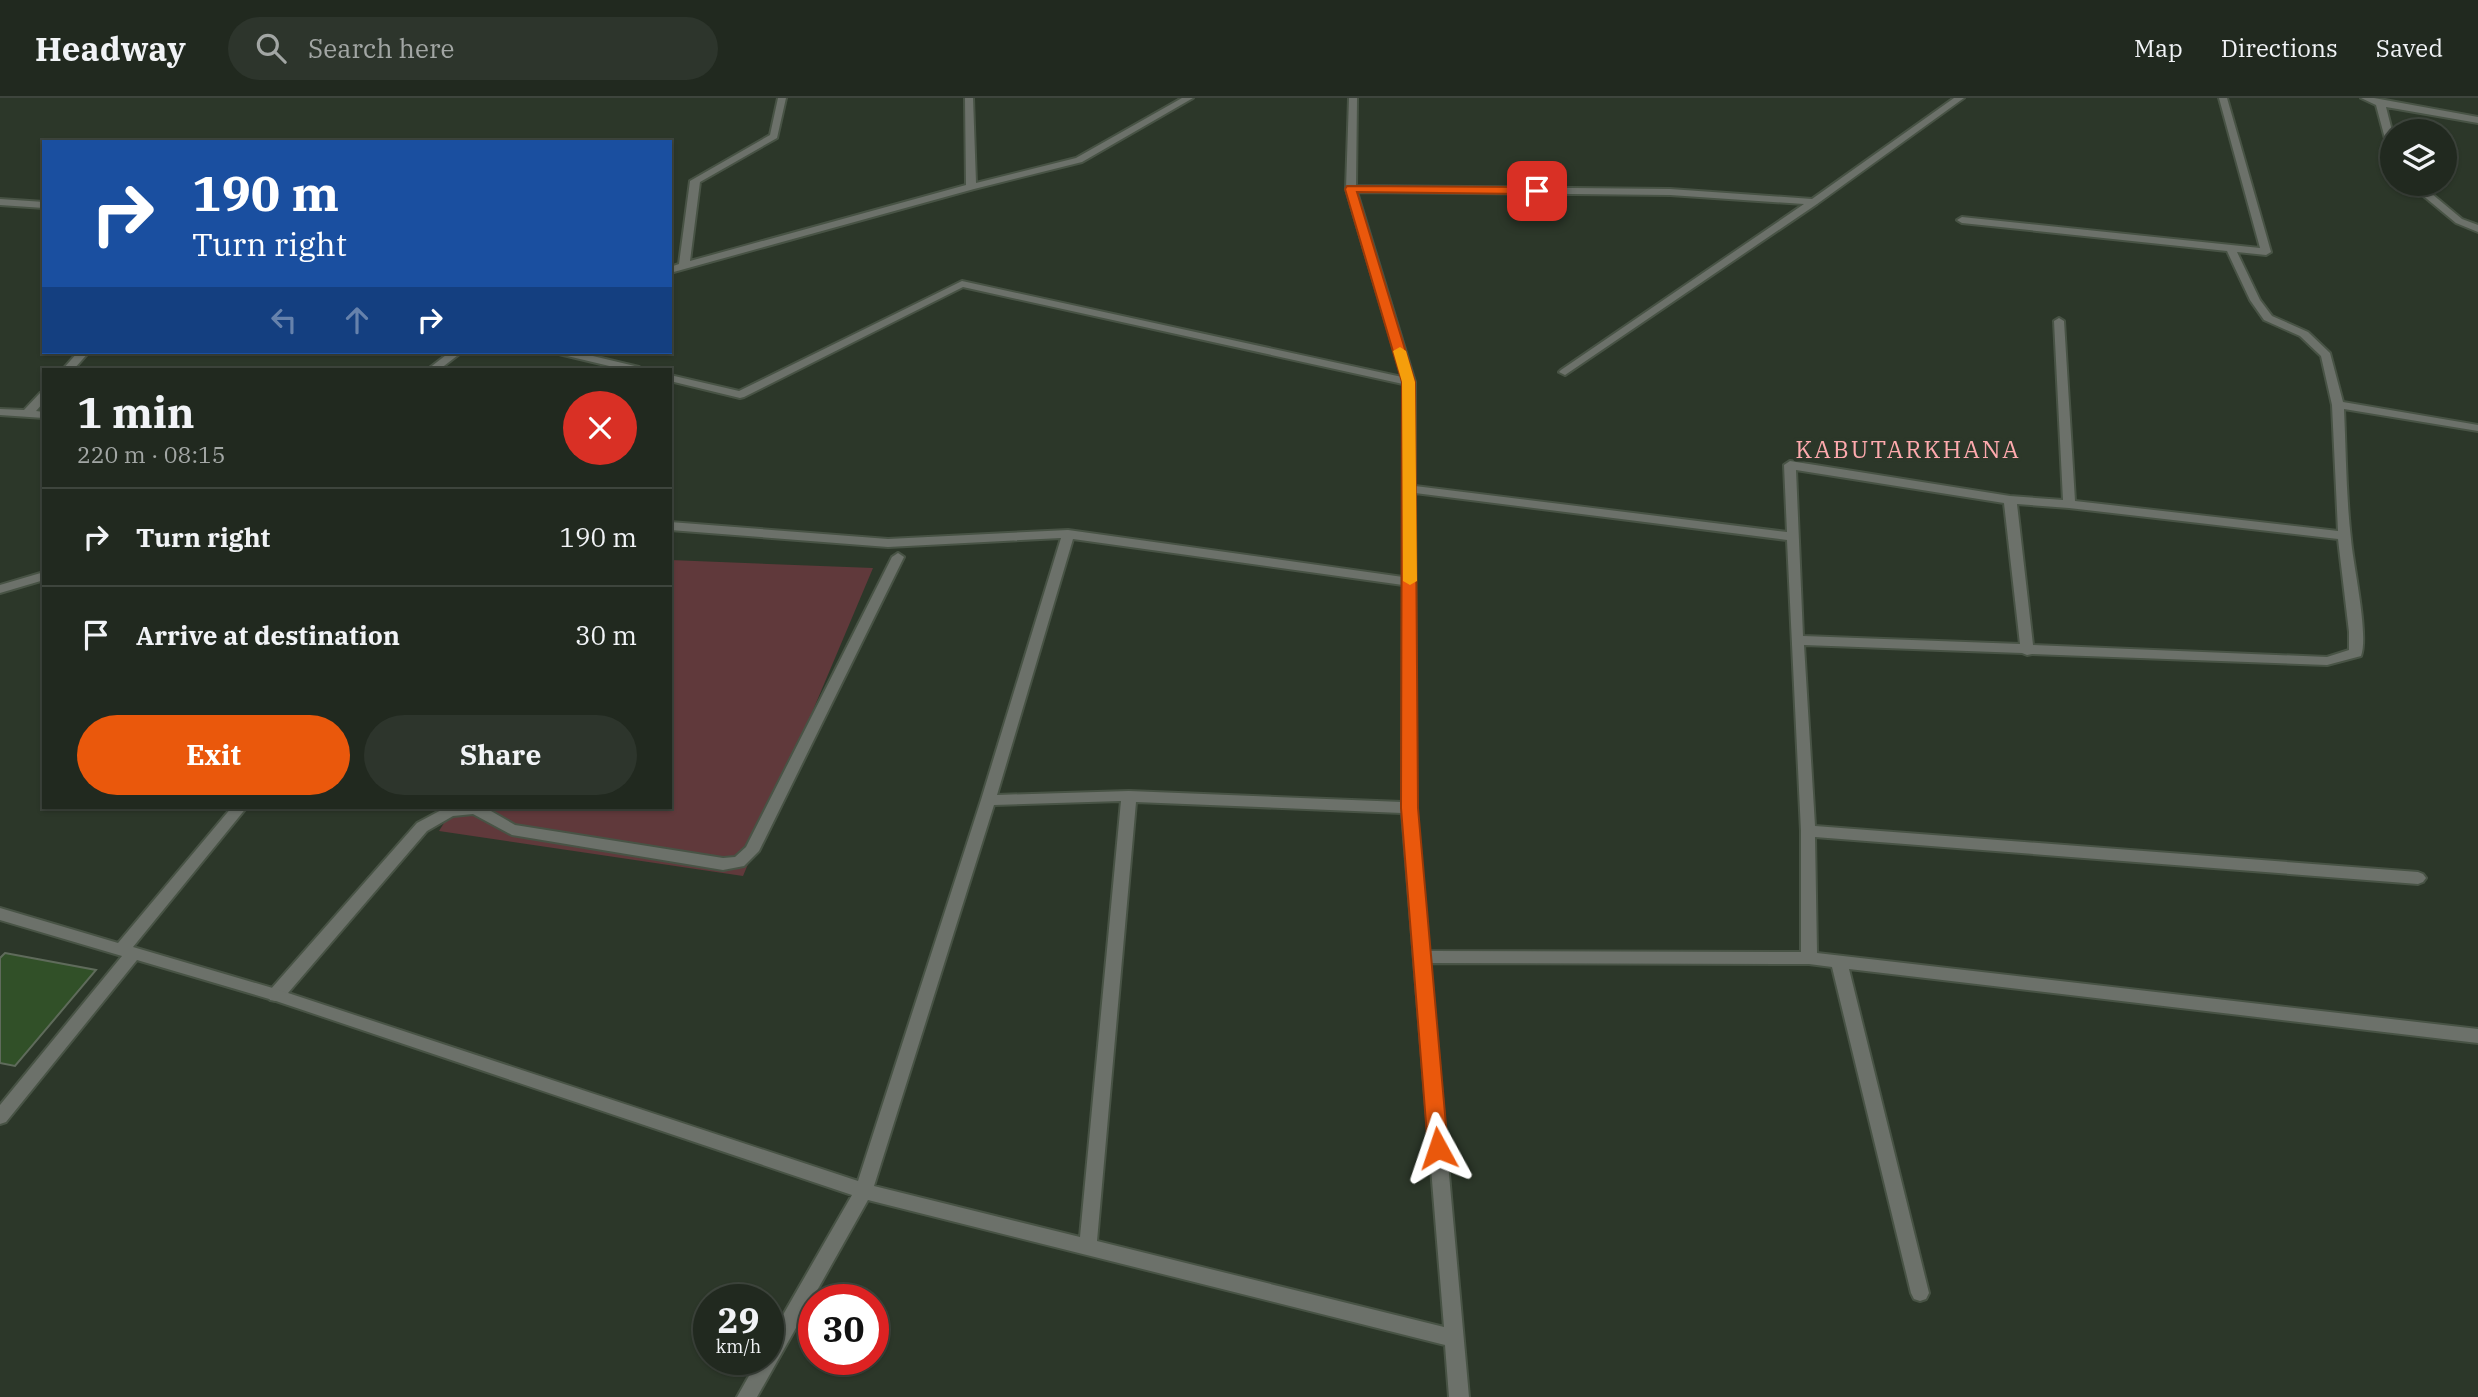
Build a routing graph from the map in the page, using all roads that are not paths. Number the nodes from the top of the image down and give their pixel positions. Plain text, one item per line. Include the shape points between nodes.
1 (782, 98) edge
2 (969, 98) edge
3 (1189, 98) edge
4 (1353, 98) edge
5 (1960, 98) edge
6 (2223, 98) edge
7 (2365, 98) edge
8 (2380, 103) junction
9 (2384, 119) edge
10 (2478, 120) edge
11 (971, 187) junction
12 (1351, 189) junction
13 (2428, 196) edge
14 (0, 202) edge
15 (1814, 202) junction
16 (42, 205) edge
17 (1962, 220) dead end
18 (2478, 229) edge
19 (2231, 248) junction
20 (684, 266) junction
21 (672, 269) edge
22 (2059, 321) dead end
23 (82, 354) edge
24 (454, 354) edge
25 (571, 354) edge
26 (69, 368) edge
27 (434, 368) edge
28 (631, 368) edge
29 (1565, 372) dead end
30 (672, 378) edge
31 (1409, 382) junction
32 (42, 397) edge
33 (2338, 405) junction
34 (0, 412) edge
35 (27, 414) junction
36 (42, 415) edge
37 (2478, 428) edge
38 (1409, 489) junction
39 (2010, 500) junction
40 (2069, 505) junction
41 (672, 526) edge
42 (1068, 534) junction
43 (2344, 536) junction
44 (1793, 537) junction
45 (898, 557) dead end
46 (42, 577) edge
47 (1410, 582) junction
48 (0, 589) edge
49 (1797, 640) junction
50 (2027, 651) junction
51 (1129, 796) junction
52 (988, 800) junction
53 (1409, 808) junction
54 (238, 809) edge
55 (448, 809) edge
56 (477, 809) edge
57 (1808, 831) junction
58 (2418, 878) dead end
59 (0, 914) edge
60 (127, 952) junction
61 (1422, 957) junction
62 (1809, 958) junction
63 (1839, 962) junction
64 (276, 995) junction
65 (2478, 1036) edge
66 (0, 1117) edge
67 (864, 1191) junction
68 (1088, 1247) junction
69 (1920, 1293) dead end
70 (784, 1331) edge
71 (1455, 1339) junction
72 (759, 1375) edge
73 (747, 1397) edge
74 (1459, 1397) edge

1 - 20 street via 774,136 695,181
2 - 11 street
3 - 11 street via 1079,160
4 - 12 street
5 - 15 street
6 - 19 street via 2266,252
7 - 8 street
8 - 9 street
8 - 10 street
11 - 20 street
12 - 15 street via 1670,192
12 - 31 street
13 - 18 street via 2459,221
14 - 16 street
15 - 29 street
17 - 19 street
19 - 33 street via 2268,318 2304,334 2326,355
20 - 21 street
22 - 40 street
23 - 26 street
24 - 27 street
25 - 28 street
30 - 31 street via 740,394 962,284
31 - 38 street
32 - 35 street
33 - 37 street
33 - 43 street
34 - 35 street
35 - 36 street
38 - 44 street
38 - 47 street
39 - 40 street
39 - 44 street via 1790,465
39 - 50 street
40 - 43 street
41 - 42 street via 888,542
42 - 47 street
42 - 52 street
43 - 50 street via 2356,653 2327,661
44 - 49 street
45 - 56 street via 752,851 739,862 723,864 513,830
46 - 48 street
47 - 53 street
49 - 50 street
49 - 57 street
51 - 52 street
51 - 53 street
51 - 68 street
52 - 67 street
53 - 61 street
54 - 60 street
55 - 64 street via 422,827
57 - 58 street
57 - 62 street
59 - 60 street
60 - 64 street
60 - 66 street
61 - 62 street
61 - 71 street
62 - 63 street
63 - 65 street
63 - 69 street
64 - 67 street
67 - 68 street
67 - 70 street
68 - 71 street
71 - 74 street
72 - 73 street

